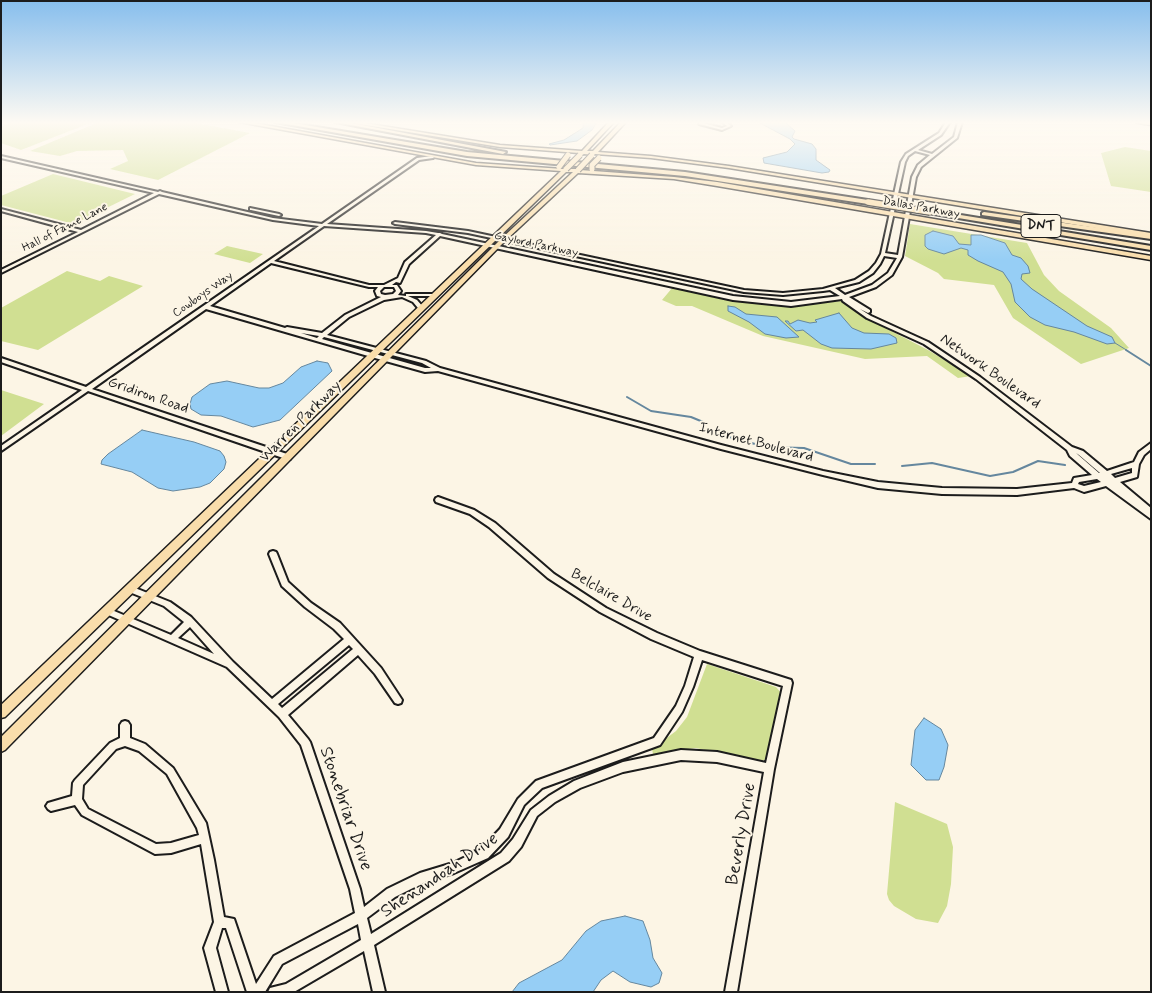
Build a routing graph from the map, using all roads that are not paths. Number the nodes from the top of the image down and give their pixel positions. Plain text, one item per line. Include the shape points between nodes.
1 (49, 168) edge
2 (70, 168) edge
3 (405, 168) edge
4 (531, 168) edge
5 (556, 168) edge
6 (561, 168) edge
7 (567, 168) edge
8 (580, 168) edge
9 (583, 168) edge
10 (592, 168) edge
11 (691, 168) edge
12 (743, 168) edge
13 (902, 168) edge
14 (918, 168) edge
15 (577, 171) junction
16 (609, 174) junction
17 (552, 183) junction
18 (864, 188) junction
19 (165, 189) junction
20 (158, 193) junction
21 (897, 193) junction
22 (910, 195) junction
23 (870, 199) junction
24 (806, 200) junction
25 (545, 203) junction
26 (964, 205) junction
27 (238, 206) junction
28 (931, 209) junction
29 (1, 210) edge
30 (232, 210) junction
31 (892, 214) junction
32 (288, 216) junction
33 (906, 216) junction
34 (264, 217) junction
35 (971, 218) junction
36 (329, 221) junction
37 (948, 224) junction
38 (324, 225) junction
39 (394, 226) junction
40 (81, 231) junction
41 (440, 234) junction
42 (1151, 236) edge
43 (493, 238) junction
44 (503, 240) junction
45 (486, 244) junction
46 (1151, 244) edge
47 (497, 247) junction
48 (1151, 248) edge
49 (883, 254) junction
50 (1151, 254) edge
51 (900, 257) junction
52 (1151, 258) edge
53 (271, 262) junction
54 (1, 272) edge
55 (672, 276) junction
56 (399, 279) junction
57 (668, 284) junction
58 (369, 286) junction
59 (385, 286) junction
60 (398, 288) junction
61 (832, 288) junction
62 (377, 293) junction
63 (433, 295) junction
64 (406, 296) junction
65 (389, 297) junction
66 (845, 297) junction
67 (372, 303) junction
68 (206, 307) junction
69 (420, 307) junction
70 (419, 324) junction
71 (282, 328) junction
72 (322, 336) junction
73 (317, 340) junction
74 (373, 352) junction
75 (387, 356) junction
76 (1, 360) edge
77 (88, 389) junction
78 (1151, 445) edge
79 (1, 449) edge
80 (272, 452) junction
81 (288, 457) junction
82 (1136, 464) junction
83 (1101, 475) junction
84 (1111, 483) junction
85 (1074, 486) junction
86 (438, 500) dead end
87 (1151, 514) edge
88 (273, 554) dead end
89 (130, 589) junction
90 (150, 596) junction
91 (107, 611) junction
92 (127, 619) junction
93 (190, 622) junction
94 (172, 639) junction
95 (350, 640) junction
96 (358, 650) junction
97 (699, 655) junction
98 (230, 665) junction
99 (788, 683) joint
100 (398, 700) dead end
101 (272, 704) junction
102 (1, 714) edge
103 (282, 714) junction
104 (125, 724) dead end
105 (125, 741) junction
106 (1, 746) edge
107 (770, 769) junction
108 (77, 800) junction
109 (51, 806) dead end
110 (204, 838) junction
111 (361, 916) junction
112 (219, 922) junction
113 (368, 942) junction
114 (222, 992) edge
115 (253, 992) edge
116 (258, 992) edge
117 (274, 992) edge
118 (379, 992) edge
119 (731, 992) edge

1 - 20 street, Gaylord Parkway
2 - 19 street, Gaylord Parkway
3 - 36 street, Cowboys Way
4 - 5 main road, Dallas Parkway
6 - 17 main road, Warren Parkway
7 - 15 main road, Dallas Parkway
8 - 15 main road, Warren Parkway, bridge
9 - 23 highway, DNT via 705,176
10 - 16 main road, bridge
11 - 23 highway, DNT
12 - 18 main road, Dallas Parkway
13 - 21 street, Gaylord Parkway
14 - 22 street, Gaylord Parkway
15 - 16 main road, Dallas Parkway
15 - 25 main road, Warren Parkway
16 - 24 main road, Dallas Parkway via 683,180
17 - 25 main road via 540,199
17 - 43 main road, Warren Parkway
18 - 21 main road, Dallas Parkway
18 - 24 main road via 883,194 882,206
19 - 20 street, Hall of Fame Lane
19 - 27 street, Gaylord Parkway
20 - 30 street, Gaylord Parkway
20 - 40 street, Hall of Fame Lane
21 - 22 main road, Dallas Parkway
21 - 31 street, Gaylord Parkway
22 - 26 main road, Dallas Parkway
22 - 33 street, Gaylord Parkway
23 - 28 highway, DNT, bridge
24 - 31 main road, Dallas Parkway
25 - 44 main road, Warren Parkway
26 - 37 main road via 919,203 921,215
26 - 42 main road, Dallas Parkway
27 - 30 street
27 - 32 street, Gaylord Parkway
28 - 35 highway, DNT
28 - 42 highway
28 - 46 highway, DNT
29 - 40 street
30 - 34 street, Gaylord Parkway
31 - 33 main road, Dallas Parkway
31 - 49 street, Gaylord Parkway
32 - 34 street
32 - 36 street, Gaylord Parkway
33 - 37 main road, Dallas Parkway
33 - 51 street, Gaylord Parkway
34 - 38 street, Gaylord Parkway
35 - 48 highway, DNT
35 - 50 highway
36 - 38 street, Cowboys Way
36 - 39 street, Gaylord Parkway
37 - 52 main road, Dallas Parkway
38 - 39 street, Gaylord Parkway
38 - 53 street, Cowboys Way
39 - 41 street, Gaylord Parkway
39 - 43 street, Gaylord Parkway via 445,228
40 - 54 street, Hall of Fame Lane
41 - 45 street, Gaylord Parkway
41 - 56 street via 407,263
43 - 44 street, Gaylord Parkway
43 - 45 main road, Warren Parkway
44 - 47 main road, Warren Parkway
44 - 55 street, Gaylord Parkway
45 - 47 street, Gaylord Parkway
45 - 63 main road, Warren Parkway
47 - 57 street, Gaylord Parkway
47 - 70 main road, Warren Parkway
49 - 51 street
49 - 61 street, Gaylord Parkway via 868,274
51 - 66 street, Gaylord Parkway via 880,282
53 - 58 street
53 - 68 street, Cowboys Way
55 - 57 street
55 - 61 street, Gaylord Parkway via 763,293 793,294
56 - 59 street
56 - 60 street
57 - 66 street, Gaylord Parkway via 761,302 812,303
58 - 59 street
58 - 62 street
59 - 60 street
59 - 62 street
60 - 64 street
60 - 65 street via 397,293
61 - 66 street, Network Boulevard
62 - 65 street
62 - 67 street
63 - 64 street
63 - 69 main road, Warren Parkway
63 - 70 main road via 438,299 423,313
64 - 65 street
64 - 69 street
65 - 67 street
66 - 83 street, Network Boulevard via 869,317 948,356
67 - 72 street via 347,316
68 - 71 street
68 - 77 street, Cowboys Way
69 - 74 main road, Warren Parkway
70 - 75 main road, Warren Parkway
71 - 72 street
71 - 73 street
72 - 73 street
72 - 74 street
73 - 74 street
74 - 75 street, Internet Boulevard
74 - 80 main road, Warren Parkway
75 - 81 main road, Warren Parkway
75 - 85 street, Internet Boulevard via 426,370 438,369 721,447 878,485 942,491 1017,492
76 - 77 street, Gridiron Road
77 - 79 street, Cowboys Way
77 - 80 street, Gridiron Road
78 - 82 street, Internet Boulevard
80 - 81 street, Gridiron Road
80 - 89 main road, Warren Parkway
81 - 90 main road, Warren Parkway
82 - 83 street, Internet Boulevard
82 - 84 street, Internet Boulevard via 1135,474
83 - 84 street, Network Boulevard
83 - 85 street, Internet Boulevard via 1076,480
84 - 85 street, Internet Boulevard via 1084,489
84 - 87 street, Network Boulevard
86 - 97 street, Belclaire Drive via 472,512 492,525 550,576 603,610
88 - 95 street via 285,584
89 - 90 street, Stonebriar Drive
89 - 91 main road, Warren Parkway
90 - 92 main road, Warren Parkway
90 - 93 street, Stonebriar Drive via 167,604
91 - 92 street, Stonebriar Drive
91 - 102 main road, Warren Parkway
92 - 94 street, Stonebriar Drive
92 - 106 main road, Warren Parkway
93 - 94 street
93 - 98 street, Stonebriar Drive
94 - 98 street, Stonebriar Drive
95 - 96 street
95 - 101 street
96 - 100 street via 378,670
96 - 103 street
97 - 99 street, Belclaire Drive
97 - 111 street, Shenandoah Drive via 679,709 656,742 539,784 521,802 504,833 484,854 391,893
98 - 101 street, Stonebriar Drive
99 - 107 street, Beverly Drive
101 - 103 street, Stonebriar Drive
103 - 111 street, Stonebriar Drive via 305,742 355,889
104 - 105 street
105 - 108 street via 113,746 78,783
105 - 110 street via 142,747 170,771 202,827
107 - 113 street, Shenandoah Drive via 718,757 681,755 623,767 577,784 534,814 517,843 504,857
107 - 119 street, Beverly Drive
108 - 109 street
108 - 110 street via 84,812 156,849
110 - 112 street
111 - 113 street, Stonebriar Drive
111 - 116 street, Shenandoah Drive via 278,960
112 - 114 street via 210,948
112 - 115 street via 230,923
113 - 117 street, Shenandoah Drive via 288,989
113 - 118 street, Stonebriar Drive

